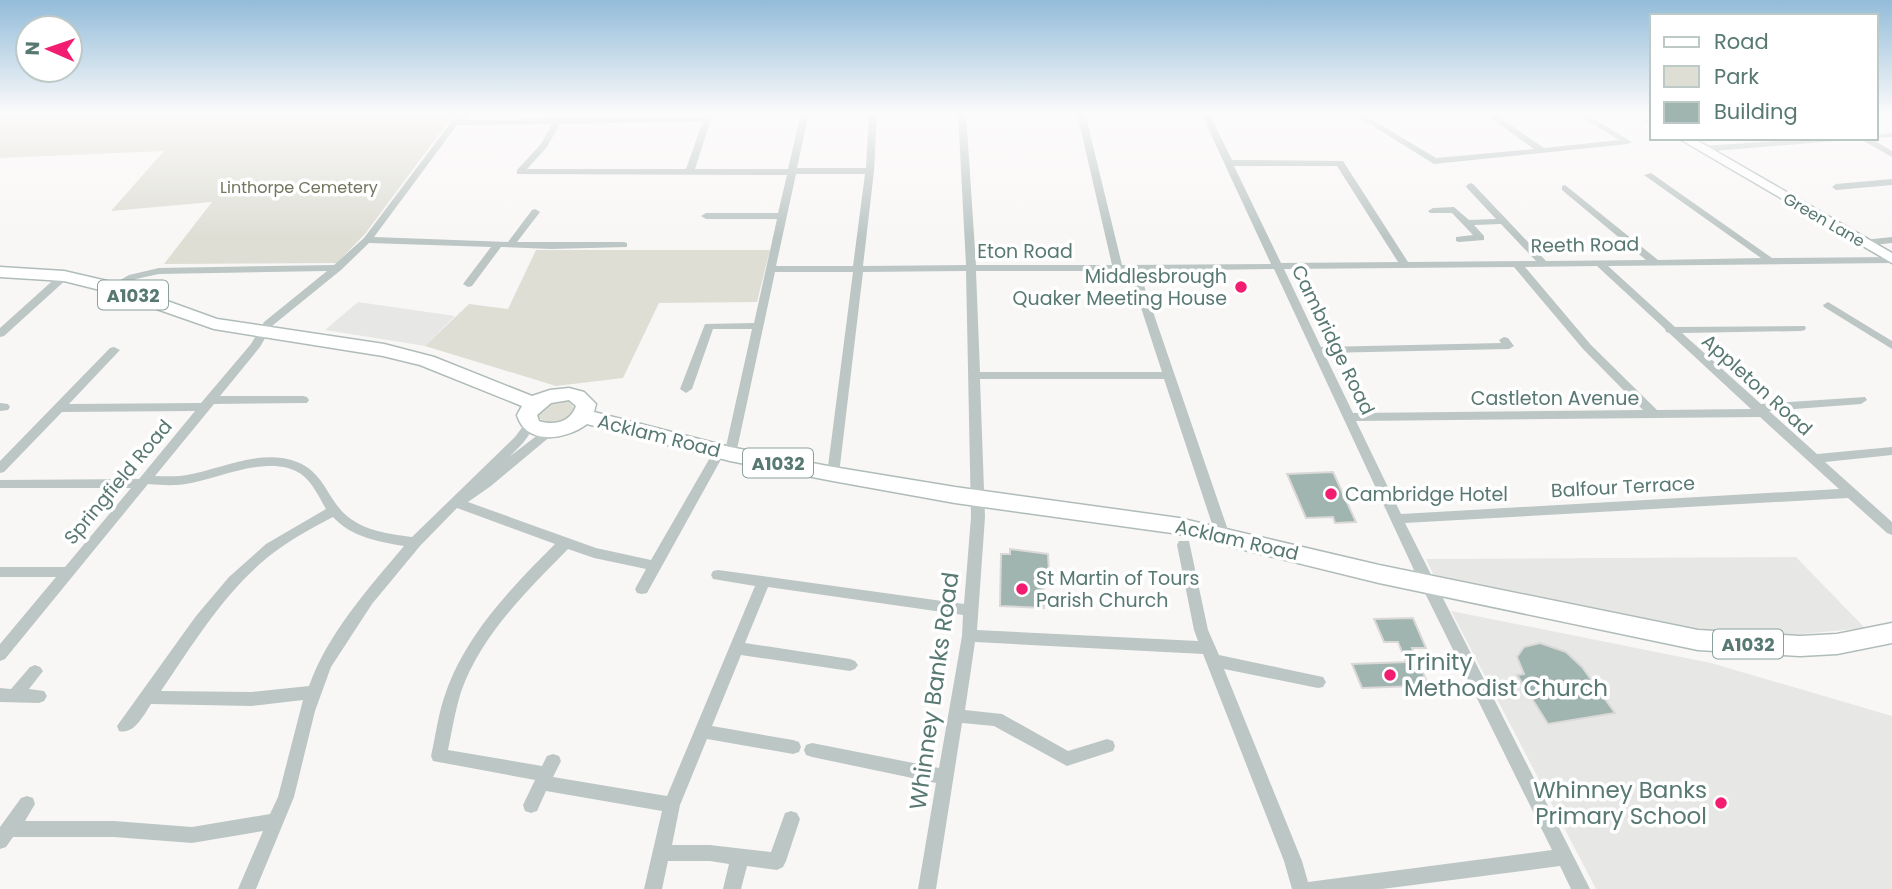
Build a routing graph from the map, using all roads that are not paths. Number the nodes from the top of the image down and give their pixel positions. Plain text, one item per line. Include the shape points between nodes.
1 (431, 154) edge
2 (536, 154) edge
3 (695, 154) edge
4 (795, 154) edge
5 (871, 154) edge
6 (964, 154) edge
7 (1091, 154) edge
8 (1225, 154) edge
9 (1423, 154) edge
10 (1498, 154) edge
11 (1711, 154) edge
12 (1229, 163) junction
13 (791, 171) junction
14 (870, 171) junction
15 (689, 173) junction
16 (1648, 175) dead end
17 (1892, 183) edge
18 (1470, 186) dead end
19 (1836, 187) dead end
20 (1565, 188) dead end
21 (1433, 211) dead end
22 (535, 212) dead end
23 (706, 216) dead end
24 (781, 216) junction
25 (1503, 221) junction
26 (1467, 223) junction
27 (1459, 239) dead end
28 (367, 240) junction
29 (1892, 240) edge
30 (499, 243) junction
31 (1864, 243) junction
32 (511, 244) junction
33 (624, 245) dead end
34 (1768, 260) junction
35 (1892, 260) edge
36 (1654, 261) junction
37 (1599, 263) junction
38 (1404, 264) junction
39 (1517, 264) junction
40 (1544, 264) junction
41 (1278, 266) junction
42 (337, 268) junction
43 (859, 268) junction
44 (971, 268) junction
45 (1118, 268) junction
46 (1133, 268) junction
47 (771, 269) junction
48 (0, 272) edge
49 (64, 276) junction
50 (468, 284) dead end
51 (114, 288) junction
52 (1828, 305) dead end
53 (759, 326) junction
54 (1801, 328) dead end
55 (1670, 330) junction
56 (263, 333) junction
57 (0, 334) edge
58 (1504, 340) dead end
59 (1890, 344) edge
60 (114, 350) dead end
61 (1319, 350) junction
62 (1168, 375) junction
63 (974, 376) junction
64 (686, 389) dead end
65 (303, 400) dead end
66 (1861, 400) dead end
67 (209, 404) junction
68 (58, 408) junction
69 (1759, 410) junction
70 (532, 414) junction
71 (1654, 414) junction
72 (582, 416) junction
73 (1350, 417) junction
74 (552, 430) junction
75 (1892, 451) edge
76 (724, 453) junction
77 (1812, 458) junction
78 (0, 469) edge
79 (833, 474) junction
80 (143, 481) junction
81 (0, 484) edge
82 (1851, 493) junction
83 (977, 498) junction
84 (457, 503) junction
85 (334, 511) junction
86 (1398, 519) junction
87 (1892, 530) edge
88 (1223, 536) junction
89 (415, 542) junction
90 (565, 542) junction
91 (1180, 551) dead end
92 (654, 566) junction
93 (0, 572) edge
94 (68, 572) junction
95 (718, 575) dead end
96 (763, 582) junction
97 (1427, 583) junction
98 (642, 589) dead end
99 (972, 611) junction
100 (969, 636) junction
101 (1886, 642) edge
102 (737, 648) junction
103 (1209, 654) junction
104 (0, 655) edge
105 (850, 665) dead end
106 (35, 671) dead end
107 (1318, 681) dead end
108 (314, 692) junction
109 (7, 695) edge
110 (39, 696) dead end
111 (149, 697) junction
112 (957, 716) junction
113 (125, 726) dead end
114 (702, 731) junction
115 (1107, 746) dead end
116 (793, 747) dead end
117 (812, 750) dead end
118 (547, 773) junction
119 (946, 777) junction
120 (27, 804) dead end
121 (531, 805) dead end
122 (672, 805) junction
123 (791, 819) dead end
124 (275, 821) junction
125 (5, 835) edge
126 (662, 853) junction
127 (740, 857) junction
128 (1565, 857) junction
129 (247, 889) edge
130 (653, 889) edge
131 (732, 889) edge
132 (927, 889) edge
133 (1301, 889) edge
134 (1313, 889) edge
135 (1581, 889) edge

1 - 28 street, Springfield Road
2 - 15 street via 520,172
3 - 15 street
4 - 13 street
5 - 14 street
6 - 44 street, Whinney Banks Road
7 - 45 street
8 - 12 street, Cambridge Road
9 - 10 street via 1434,161
11 - 31 street, Green Lane
12 - 38 street via 1340,163
12 - 41 street, Cambridge Road
13 - 14 street
13 - 15 street
13 - 24 street
14 - 43 street
16 - 34 street
17 - 19 street
18 - 25 street
20 - 36 street
21 - 26 street via 1454,209
22 - 32 street
23 - 24 street
24 - 47 street
25 - 26 street
25 - 40 street
26 - 27 street via 1481,237
28 - 30 street
28 - 42 street, Springfield Road
29 - 31 street
30 - 32 street
30 - 50 street
31 - 35 street, Green Lane
32 - 33 street
34 - 35 street, Reeth Road
34 - 36 street, Reeth Road
36 - 37 street, Reeth Road
37 - 40 street, Reeth Road
37 - 55 street, Appleton Road
38 - 39 street, Reeth Road
38 - 41 street, Reeth Road
39 - 40 street, Reeth Road
39 - 71 street via 1587,347
41 - 46 street, Eton Road
41 - 61 street, Cambridge Road
42 - 51 street via 146,272
42 - 56 street, Springfield Road
43 - 44 street, Eton Road
43 - 47 street, Eton Road
43 - 79 street
44 - 45 street, Eton Road
44 - 63 street, Whinney Banks Road
45 - 46 street, Eton Road
46 - 62 street
47 - 53 street
48 - 49 main road, A1032
49 - 51 main road, A1032
49 - 57 street
51 - 56 main road, A1032 via 195,318
52 - 59 street
53 - 64 street via 711,320
53 - 76 street
54 - 55 street
55 - 69 street, Appleton Road
56 - 67 street, Springfield Road
56 - 70 main road, A1032 via 415,358 480,380
58 - 61 street via 1509,346
60 - 68 street
61 - 73 street, Cambridge Road
62 - 63 street
62 - 88 street
63 - 83 street, Whinney Banks Road
65 - 67 street
66 - 69 street, Castleton Avenue
67 - 68 street
67 - 80 street, Springfield Road
68 - 78 street
69 - 71 street, Castleton Avenue
69 - 77 street, Appleton Road
70 - 72 main road, Acklam Road via 550,396 569,394 586,404
70 - 74 main road, A1032 via 536,428
70 - 84 street via 519,440
71 - 73 street, Castleton Avenue
72 - 74 main road, Acklam Road via 570,426
72 - 76 main road, Acklam Road / A1032
73 - 86 street, Cambridge Road
74 - 84 street
75 - 77 street
76 - 79 main road, Acklam Road / A1032
76 - 92 street
77 - 82 street, Appleton Road
79 - 83 main road, Acklam Road / A1032
80 - 81 street
80 - 85 street via 180,480 244,463 276,463 303,469
80 - 94 street, Springfield Road
82 - 86 street, Balfour Terrace
82 - 87 street, Appleton Road
83 - 88 main road, Acklam Road / A1032 via 1107,514
83 - 99 street, Whinney Banks Road
84 - 89 street
84 - 90 street
85 - 89 street via 349,526
85 - 111 street via 253,562 220,596
86 - 97 street, Cambridge Road
88 - 97 main road, Acklam Road / A1032
89 - 108 street via 367,600 324,666
90 - 92 street via 620,561
90 - 118 street via 504,606 467,666 455,688 439,756
91 - 103 street
92 - 98 street
93 - 94 street
94 - 104 street, Springfield Road
95 - 96 street
96 - 99 street
96 - 102 street
97 - 101 main road, Acklam Road / A1032 via 1698,640 1800,646
97 - 128 street, Cambridge Road
99 - 100 street, Whinney Banks Road
100 - 103 street
100 - 112 street, Whinney Banks Road
102 - 105 street
102 - 114 street
103 - 107 street
103 - 133 street
106 - 109 street
108 - 111 street via 251,699
108 - 124 street via 286,797
109 - 110 street
111 - 113 street
112 - 115 street via 996,719 1067,759
112 - 119 street, Whinney Banks Road
114 - 116 street
114 - 122 street
117 - 119 street
118 - 121 street
118 - 122 street
119 - 132 street, Whinney Banks Road
120 - 125 street
122 - 126 street
123 - 127 street via 777,862
124 - 125 street via 192,835 114,829
124 - 129 street
126 - 127 street
126 - 130 street
127 - 131 street
128 - 134 street
128 - 135 street, Cambridge Road

